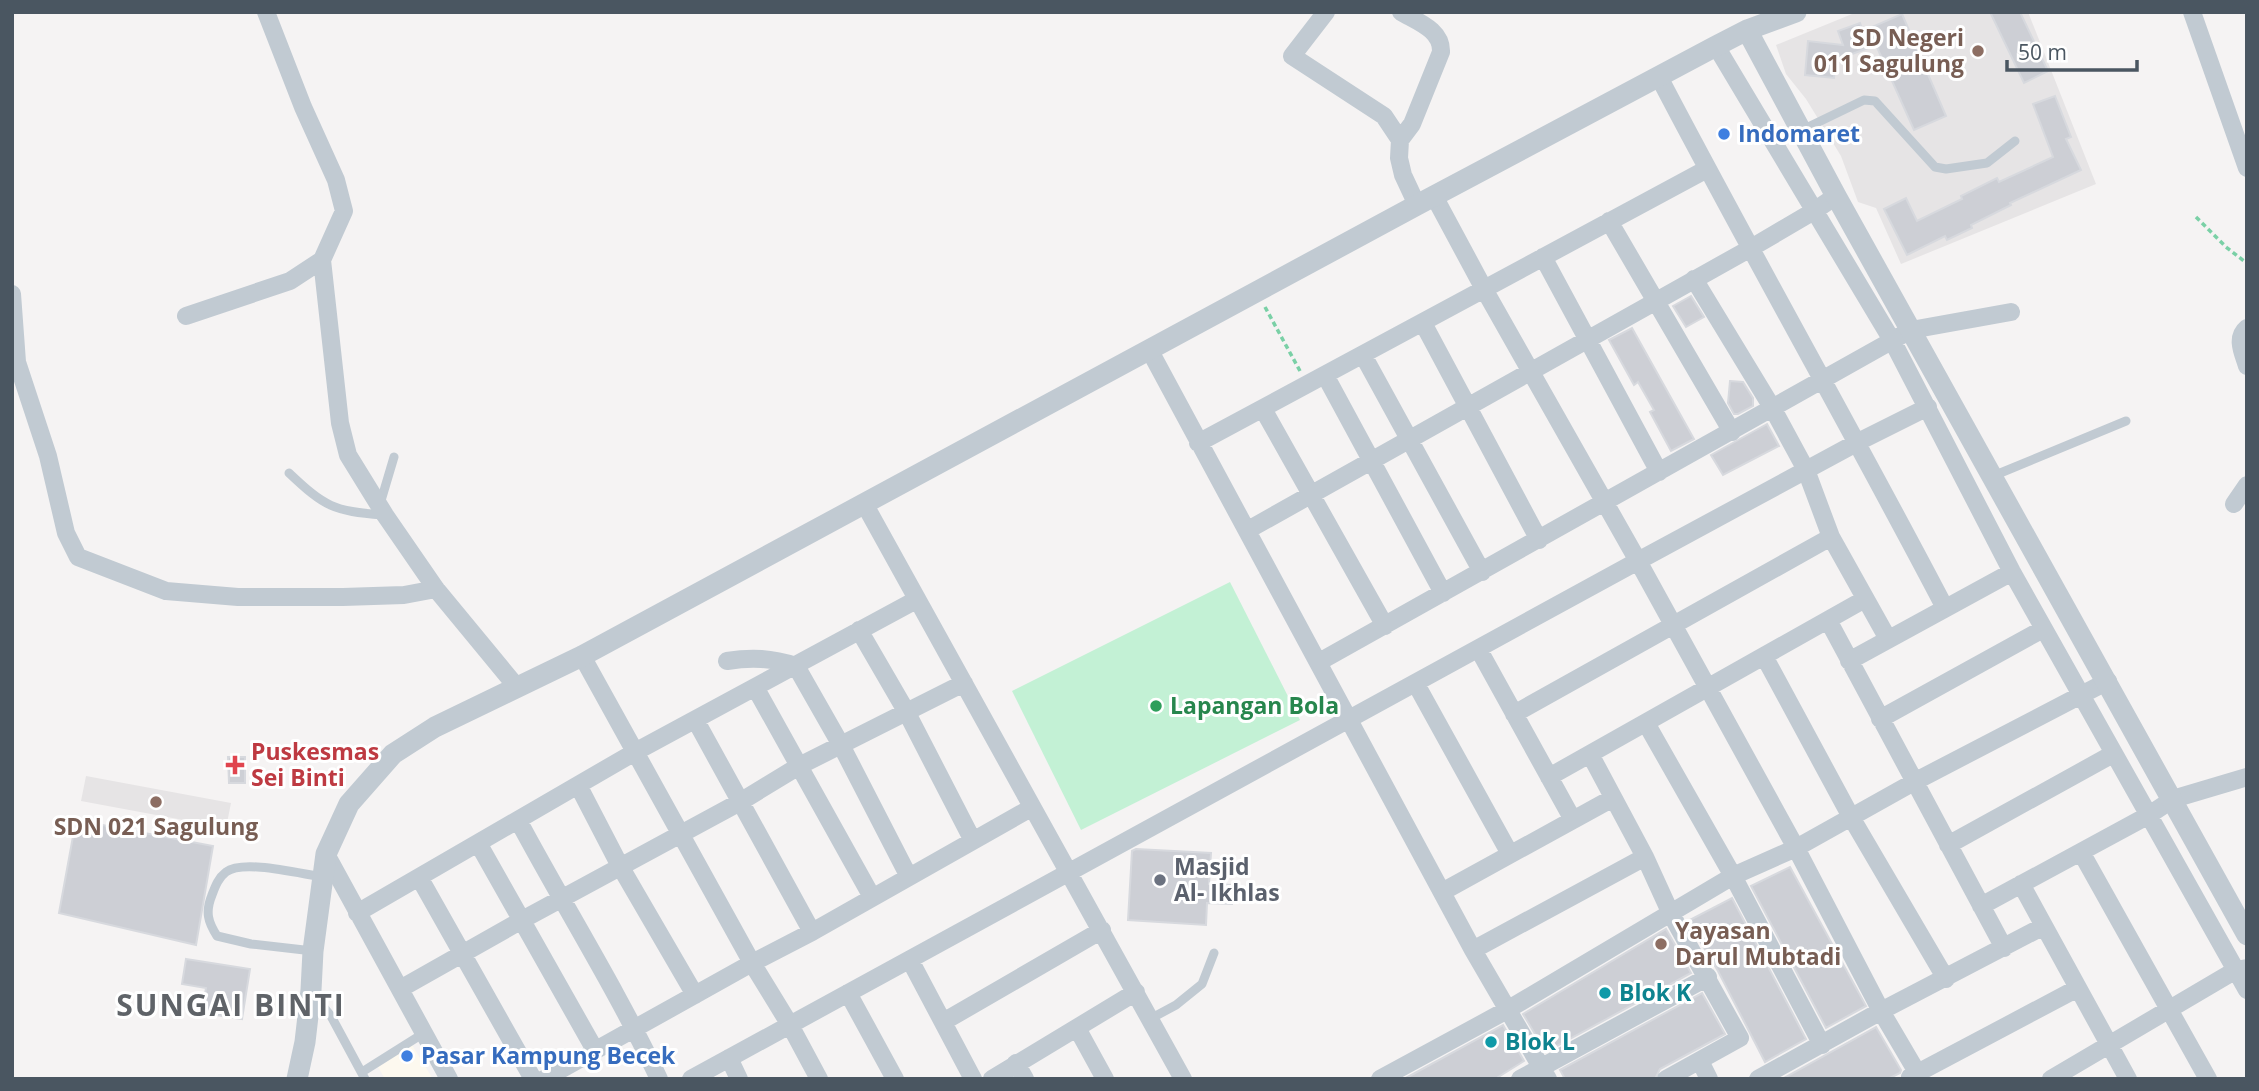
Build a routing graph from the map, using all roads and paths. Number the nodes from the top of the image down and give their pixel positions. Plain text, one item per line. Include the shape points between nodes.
1 (266, 12) edge
2 (1326, 12) edge
3 (1401, 12) edge
4 (1796, 12) edge
5 (2192, 12) edge
6 (1747, 30) junction
7 (1716, 46) junction
8 (1659, 77) junction
9 (1797, 124) junction
10 (1769, 132) junction
11 (1400, 140) junction
12 (2015, 141) dead end
13 (2247, 168) edge
14 (1707, 169) junction
15 (1836, 196) junction
16 (1425, 201) junction
17 (1814, 211) junction
18 (2196, 217) dead end
19 (1609, 221) junction
20 (1751, 247) junction
21 (1544, 257) junction
22 (322, 260) junction
23 (2247, 261) edge
24 (1694, 279) junction
25 (1483, 289) junction
26 (1257, 293) junction
27 (12, 294) edge
28 (1656, 301) junction
29 (2011, 312) dead end
30 (186, 316) dead end
31 (1423, 323) junction
32 (2247, 328) edge
33 (1911, 330) junction
34 (1588, 339) junction
35 (1893, 342) junction
36 (1150, 351) junction
37 (1363, 355) junction
38 (2247, 366) edge
39 (1531, 371) junction
40 (1325, 375) junction
41 (1823, 381) junction
42 (1307, 385) junction
43 (1468, 406) junction
44 (1928, 407) junction
45 (1263, 409) junction
46 (1773, 409) junction
47 (2126, 422) dead end
48 (1732, 432) junction
49 (1410, 439) junction
50 (1858, 442) junction
51 (1199, 443) junction
52 (394, 457) dead end
53 (1373, 460) junction
54 (1806, 470) junction
55 (1659, 472) junction
56 (289, 473) dead end
57 (1993, 476) junction
58 (2247, 485) edge
59 (1312, 494) junction
60 (1605, 503) junction
61 (2234, 504) dead end
62 (865, 505) junction
63 (382, 510) junction
64 (1248, 530) junction
65 (1831, 537) junction
66 (1539, 540) junction
67 (1638, 561) junction
68 (1482, 572) junction
69 (2012, 572) junction
70 (436, 589) junction
71 (1443, 593) junction
72 (1865, 598) junction
73 (916, 600) junction
74 (1945, 608) junction
75 (1828, 620) junction
76 (1673, 625) junction
77 (1385, 626) junction
78 (2043, 629) junction
79 (859, 631) junction
80 (1888, 639) junction
81 (1479, 650) junction
82 (582, 656) junction
83 (1763, 656) junction
84 (727, 661) dead end
85 (1849, 661) junction
86 (1319, 662) junction
87 (796, 666) junction
88 (2108, 681) junction
89 (964, 683) junction
90 (1416, 684) junction
91 (516, 686) junction
92 (754, 687) junction
93 (1708, 688) junction
94 (2080, 694) junction
95 (906, 711) junction
96 (1514, 714) junction
97 (1880, 719) junction
98 (1351, 720) junction
99 (696, 721) junction
100 (1646, 723) junction
101 (841, 745) junction
102 (635, 752) junction
103 (1590, 754) junction
104 (2113, 754) junction
105 (799, 765) junction
106 (1549, 777) junction
107 (2247, 777) edge
108 (1914, 782) junction
109 (578, 785) junction
110 (1613, 798) junction
111 (2174, 799) junction
112 (740, 802) junction
113 (1031, 808) junction
114 (2149, 816) junction
115 (1851, 817) junction
116 (518, 820) junction
117 (1573, 820) junction
118 (681, 834) junction
119 (973, 841) junction
120 (478, 843) junction
121 (1948, 845) junction
122 (1796, 848) junction
123 (2081, 852) junction
124 (326, 853) junction
125 (1510, 854) junction
126 (1645, 857) junction
127 (620, 866) junction
128 (1070, 872) junction
129 (1732, 876) junction
130 (323, 877) junction
131 (419, 877) junction
132 (909, 877) junction
133 (2021, 884) junction
134 (1442, 892) junction
135 (872, 897) junction
136 (561, 900) junction
137 (1981, 906) junction
138 (356, 913) junction
139 (1671, 914) junction
140 (522, 920) junction
141 (2044, 926) junction
142 (1102, 930) junction
143 (812, 932) junction
144 (2247, 935) edge
145 (2004, 948) junction
146 (1473, 950) junction
147 (313, 951) junction
148 (1214, 953) dead end
149 (461, 954) junction
150 (909, 960) junction
151 (752, 963) junction
152 (2241, 969) edge
153 (1708, 977) junction
154 (1946, 979) junction
155 (2078, 988) junction
156 (400, 989) junction
157 (311, 990) junction
158 (2247, 990) edge
159 (1136, 992) junction
160 (848, 993) junction
161 (695, 995) junction
162 (2168, 1008) junction
163 (1507, 1010) junction
164 (1881, 1011) junction
165 (1150, 1018) junction
166 (943, 1022) junction
167 (790, 1025) junction
168 (635, 1027) junction
169 (1077, 1028) junction
170 (424, 1033) junction
171 (1822, 1045) junction
172 (2110, 1046) junction
173 (595, 1050) junction
174 (729, 1058) junction
175 (1700, 1061) junction
176 (1021, 1071) edge
177 (1545, 1073) edge
178 (364, 1076) edge
179 (1915, 1077) edge
180 (297, 1079) edge
181 (449, 1079) edge
182 (533, 1079) edge
183 (544, 1079) edge
184 (659, 1079) edge
185 (691, 1079) edge
186 (739, 1079) edge
187 (819, 1079) edge
188 (895, 1079) edge
189 (973, 1079) edge
190 (992, 1079) edge
191 (1105, 1079) edge
192 (1183, 1079) edge
193 (1380, 1079) edge
194 (1520, 1079) edge
195 (1666, 1079) edge
196 (1709, 1079) edge
197 (1758, 1079) edge
198 (2051, 1079) edge
199 (2128, 1079) edge
200 (2208, 1079) edge

1 - 22 street via 345,211
2 - 11 street via 1292,56 1384,116
3 - 11 street via 1436,33 1441,52 1412,124
4 - 6 street
5 - 13 street
6 - 7 street
6 - 9 street
7 - 8 street
7 - 10 street
8 - 14 street
8 - 16 street
9 - 10 street
9 - 12 lane via 1875,100 1935,167 1946,169 1987,163
9 - 15 street
10 - 17 street
11 - 16 street via 1403,175
14 - 19 street
14 - 20 street
15 - 17 street
15 - 33 street
16 - 25 street
16 - 26 street
17 - 20 street
17 - 35 street
18 - 23 path
19 - 21 street
19 - 28 street
20 - 24 street
20 - 41 street
21 - 25 street
21 - 34 street
22 - 30 street via 290,282
22 - 63 street via 340,423 348,455
24 - 28 street
24 - 46 street
25 - 31 street
25 - 39 street
26 - 36 street
26 - 42 path
27 - 70 street via 17,362 48,456 66,533 78,557 166,591 238,597 343,597
28 - 34 street
28 - 48 street
29 - 33 street
31 - 37 street
31 - 43 street
32 - 38 street via 2240,341
33 - 35 street
33 - 57 street
34 - 39 street
34 - 55 street
35 - 41 street
35 - 44 street
36 - 51 street
36 - 62 street
37 - 40 street
37 - 49 street
39 - 43 street
39 - 60 street
40 - 42 street
40 - 53 street
41 - 46 street
41 - 50 street
42 - 45 street
43 - 49 street
43 - 66 street
44 - 50 street
44 - 69 street
45 - 51 street
45 - 59 street
46 - 48 street
46 - 54 street
47 - 57 lane
48 - 55 street
49 - 53 street
49 - 68 street
50 - 54 street
50 - 74 street
51 - 64 street
52 - 63 lane
53 - 59 street
53 - 71 street
54 - 65 street
54 - 67 street
55 - 60 street
56 - 63 lane via 327,505 352,512
57 - 88 street
58 - 61 street
59 - 64 street
59 - 77 street
60 - 66 street
60 - 67 street
62 - 73 street
62 - 82 street
63 - 70 street
64 - 86 street
65 - 72 street
65 - 76 street
66 - 68 street
67 - 76 street
67 - 81 street
68 - 71 street
69 - 74 street
69 - 78 street
70 - 91 street
71 - 77 street
72 - 75 street
72 - 80 street
73 - 79 street
73 - 89 street
74 - 80 street
75 - 83 street
75 - 85 street
76 - 93 street
76 - 96 street
77 - 86 street
78 - 94 street
78 - 97 street
79 - 87 street
79 - 95 street
80 - 85 street
81 - 90 street
81 - 96 street
82 - 91 street
82 - 102 street
83 - 93 street
83 - 115 street
84 - 87 street via 771,658
85 - 97 street
86 - 98 street
87 - 92 street
87 - 101 street
88 - 94 street
88 - 111 street
89 - 95 street
89 - 113 street
90 - 98 street
90 - 125 street
91 - 124 street via 393,754 349,804
92 - 99 street
92 - 105 street
93 - 100 street
93 - 122 street
94 - 104 street
94 - 108 street
95 - 101 street
95 - 119 street
96 - 106 street
97 - 108 street
98 - 128 street
98 - 134 street
99 - 102 street
99 - 112 street
100 - 103 street
100 - 129 street
101 - 105 street
101 - 132 street
102 - 109 street
102 - 118 street
103 - 106 street
103 - 110 street
104 - 114 street
104 - 121 street
105 - 112 street
105 - 135 street
106 - 117 street
107 - 111 street
108 - 115 street
108 - 121 street
109 - 116 street
109 - 127 street
110 - 117 street
110 - 126 street
111 - 114 street
111 - 144 street
112 - 118 street
112 - 143 street
113 - 119 street
113 - 128 street
114 - 123 street
114 - 152 street
115 - 122 street
115 - 154 street
116 - 120 street
116 - 136 street
117 - 125 street
118 - 127 street
118 - 151 street
119 - 132 street
120 - 131 street
120 - 140 street
121 - 137 street
122 - 129 street
122 - 164 street
123 - 133 street
123 - 162 street
124 - 130 street
124 - 138 street
125 - 134 street
126 - 139 street
126 - 146 street
127 - 136 street
127 - 161 street
128 - 142 street
128 - 150 street
129 - 139 street
129 - 171 street
130 - 147 street
130 - 147 lane via 242,866 227,871 209,902 208,923 217,936
131 - 138 street
131 - 149 street
132 - 135 street
133 - 137 street
133 - 141 street
134 - 146 street
135 - 143 street
136 - 140 street
136 - 168 street
137 - 145 street
138 - 156 street
139 - 153 street
139 - 163 street
140 - 149 street
140 - 173 street
141 - 145 street
141 - 155 street
142 - 159 street
142 - 166 street
143 - 151 street
145 - 154 street
146 - 163 street
147 - 157 street
148 - 165 lane via 1202,984
149 - 156 street
149 - 182 street
150 - 160 street
150 - 166 street
151 - 161 street
151 - 167 street
152 - 158 street
152 - 162 street
153 - 175 street via 1740,1038
153 - 177 street
154 - 164 street
155 - 172 street
155 - 179 street
156 - 170 street
157 - 178 lane
157 - 180 street
159 - 165 street
159 - 169 street
160 - 167 street
160 - 188 street
161 - 168 street
162 - 172 street
162 - 200 street
163 - 177 street
163 - 193 street
164 - 171 street
164 - 179 street
165 - 192 street
166 - 189 street
167 - 174 street
167 - 187 street
168 - 173 street
168 - 184 street
169 - 176 street
169 - 191 street
170 - 178 lane
170 - 181 street
171 - 197 street
172 - 198 street
172 - 199 street
173 - 183 street
174 - 185 street
174 - 186 street
175 - 195 street
175 - 196 street
176 - 190 street
177 - 194 street

